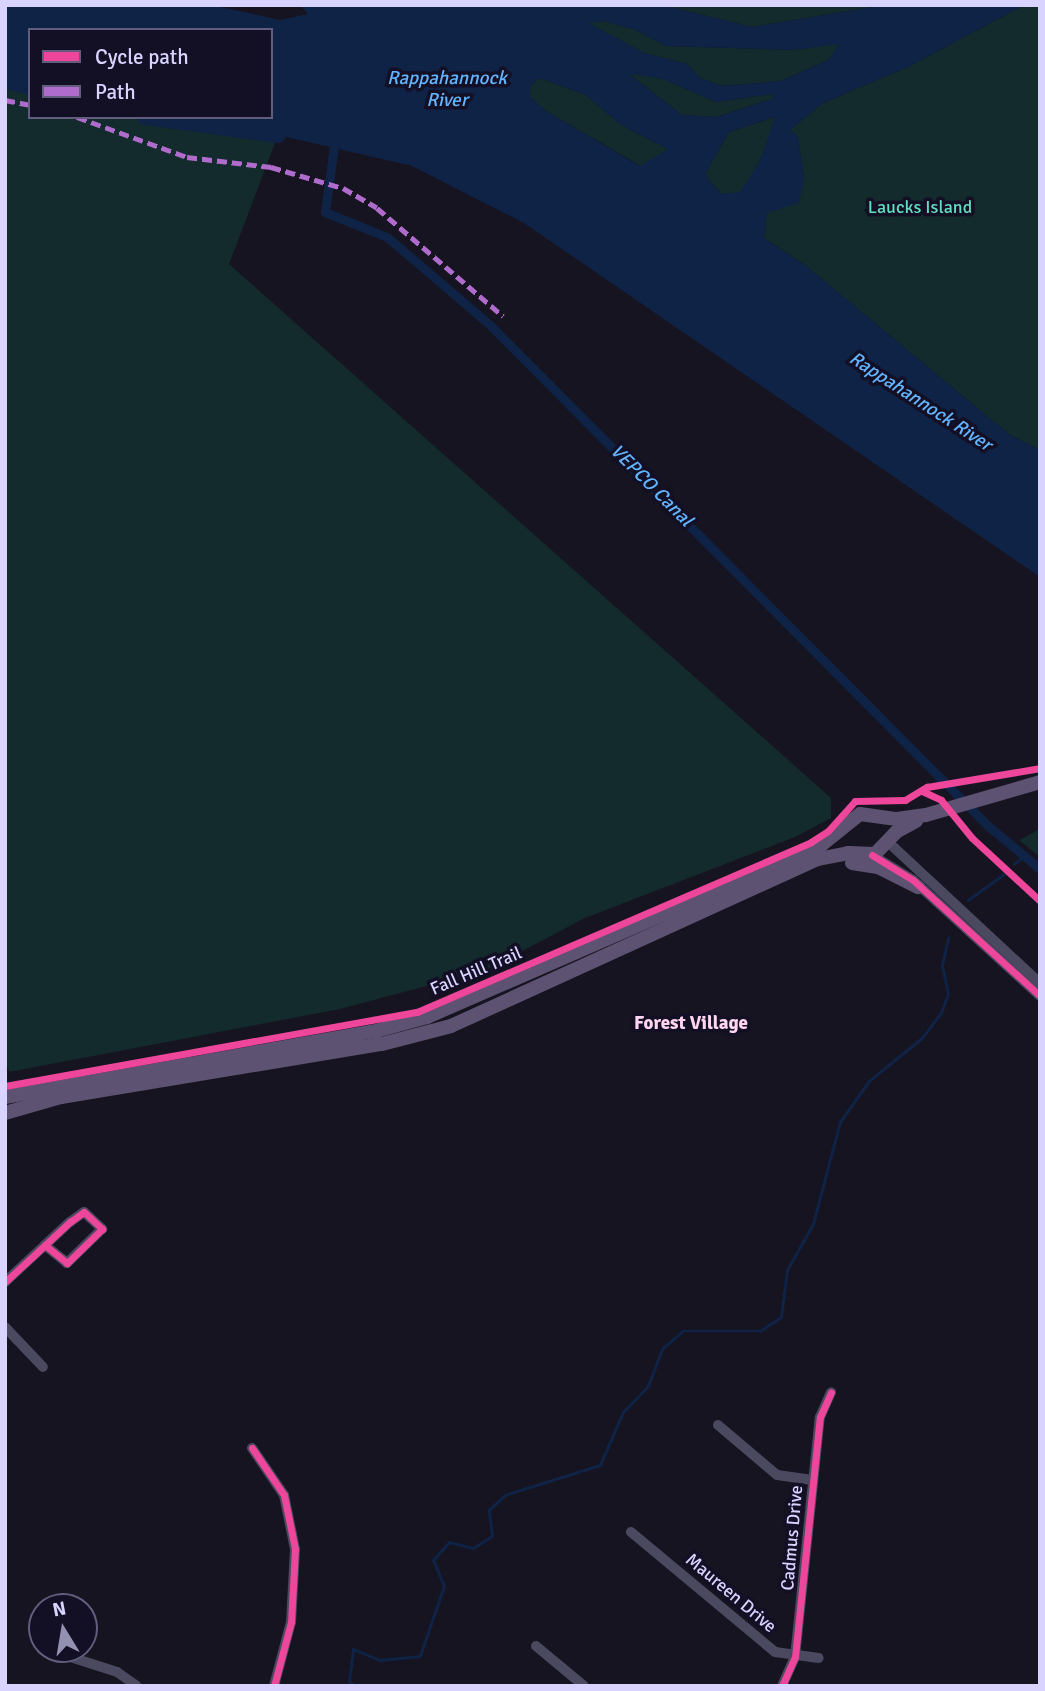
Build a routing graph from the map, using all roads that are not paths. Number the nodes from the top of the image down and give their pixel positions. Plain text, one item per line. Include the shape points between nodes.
1 (1040, 782) edge
2 (930, 814) junction
3 (878, 816) junction
4 (848, 826) junction
5 (888, 840) junction
6 (865, 854) junction
7 (918, 887) junction
8 (751, 892) junction
9 (1040, 983) edge
10 (1040, 996) edge
11 (5, 1097) edge
12 (5, 1113) edge
13 (45, 1245) junction
14 (5, 1282) edge
15 (5, 1327) edge
16 (43, 1367) dead end
17 (831, 1392) dead end
18 (718, 1425) dead end
19 (252, 1448) dead end
20 (813, 1480) junction
21 (631, 1532) dead end
22 (536, 1646) dead end
23 (795, 1657) junction
24 (819, 1658) dead end
25 (92, 1663) edge
26 (137, 1686) edge
27 (274, 1686) edge
28 (584, 1686) edge
29 (782, 1686) edge

1 - 2 main road
2 - 3 main road via 897,819
2 - 5 main road
3 - 4 main road via 860,814
3 - 5 main road via 887,825
4 - 6 main road via 849,844
4 - 11 main road via 820,846 427,1017 376,1031
5 - 6 main road
5 - 9 street
6 - 7 street via 893,865
6 - 8 main road via 818,859
7 - 8 main road via 878,867 838,862
7 - 10 street
8 - 12 main road via 476,1016 422,1035 61,1097
13 - 13 street via 84,1212 102,1229 68,1263
13 - 14 street
15 - 16 street
17 - 20 street, Cadmus Drive via 820,1417
18 - 20 street via 777,1475
19 - 27 street via 284,1495 295,1549 291,1622
20 - 23 street, Cadmus Drive
21 - 23 street, Maureen Drive via 775,1652
22 - 28 street
23 - 24 street, Maureen Drive
23 - 29 street, Cadmus Drive
25 - 26 street

